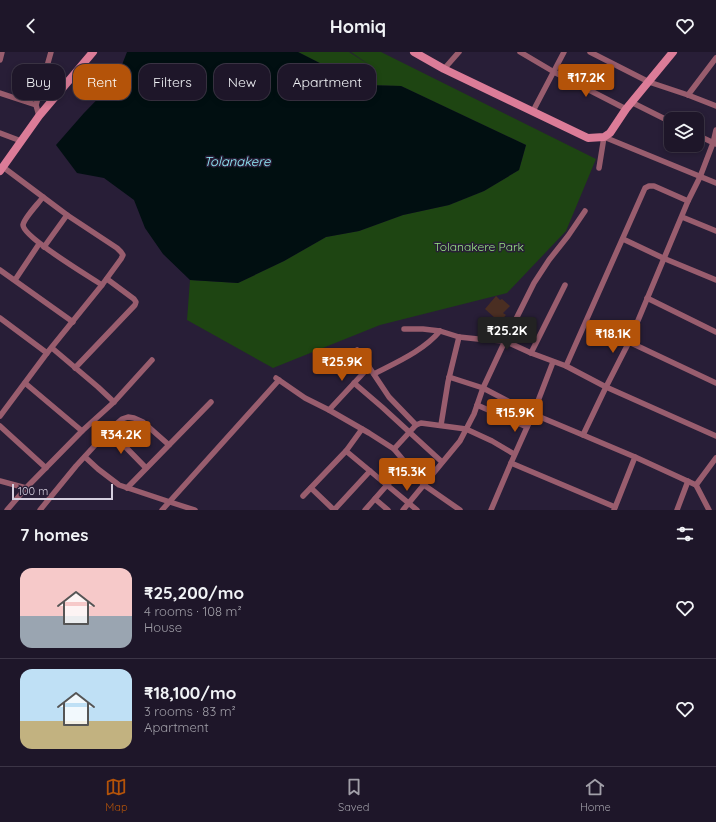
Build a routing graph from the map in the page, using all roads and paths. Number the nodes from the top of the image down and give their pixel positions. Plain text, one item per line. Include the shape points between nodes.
1 (2, 52) edge
2 (51, 52) edge
3 (93, 52) edge
4 (414, 52) edge
5 (459, 52) edge
6 (520, 52) edge
7 (564, 52) edge
8 (590, 52) edge
9 (673, 52) edge
10 (716, 58) edge
11 (0, 60) edge
12 (444, 69) junction
13 (554, 72) junction
14 (649, 82) junction
15 (0, 93) edge
16 (688, 95) junction
17 (36, 105) junction
18 (629, 106) junction
19 (716, 106) edge
20 (533, 111) junction
21 (39, 116) junction
22 (664, 119) edge
23 (716, 130) edge
24 (0, 133) edge
25 (604, 137) junction
26 (704, 138) edge
27 (21, 141) junction
28 (715, 143) edge
29 (599, 168) dead end
30 (1, 169) edge
31 (700, 177) junction
32 (716, 183) edge
33 (43, 197) junction
34 (688, 201) junction
35 (585, 211) dead end
36 (67, 215) junction
37 (682, 217) junction
38 (716, 231) edge
39 (623, 239) junction
40 (42, 246) junction
41 (663, 258) junction
42 (0, 270) edge
43 (106, 279) junction
44 (15, 280) junction
45 (716, 280) edge
46 (102, 285) junction
47 (565, 285) dead end
48 (647, 298) junction
49 (1, 320) edge
50 (73, 322) junction
51 (404, 329) dead end
52 (440, 331) junction
53 (716, 332) edge
54 (459, 337) junction
55 (505, 341) junction
56 (629, 342) junction
57 (52, 348) junction
58 (357, 350) dead end
59 (47, 353) junction
60 (531, 353) junction
61 (152, 360) dead end
62 (553, 362) junction
63 (566, 366) junction
64 (369, 367) junction
65 (75, 368) junction
66 (374, 374) junction
67 (449, 377) junction
68 (25, 383) junction
69 (354, 383) junction
70 (716, 383) edge
71 (606, 386) junction
72 (483, 388) junction
73 (114, 402) junction
74 (211, 402) dead end
75 (477, 405) junction
76 (329, 410) junction
77 (533, 414) junction
78 (0, 416) edge
79 (416, 425) junction
80 (441, 425) junction
81 (0, 426) edge
82 (527, 427) junction
83 (362, 429) junction
84 (108, 430) junction
85 (466, 430) junction
86 (82, 431) junction
87 (410, 432) junction
88 (583, 435) junction
89 (716, 436) edge
90 (169, 445) junction
91 (394, 449) junction
92 (346, 451) junction
93 (514, 454) junction
94 (85, 457) junction
95 (635, 457) junction
96 (716, 458) edge
97 (442, 462) junction
98 (511, 463) junction
99 (407, 464) junction
100 (46, 468) junction
101 (146, 468) junction
102 (370, 471) junction
103 (0, 481) edge
104 (688, 481) junction
105 (387, 485) junction
106 (424, 485) junction
107 (696, 485) junction
108 (26, 488) junction
109 (127, 488) junction
110 (311, 488) junction
111 (303, 496) dead end
112 (375, 498) junction
113 (170, 502) junction
114 (409, 504) junction
115 (615, 509) edge
116 (7, 510) edge
117 (41, 510) edge
118 (162, 510) edge
119 (195, 510) edge
120 (334, 510) edge
121 (365, 510) edge
122 (388, 510) edge
123 (403, 510) edge
124 (417, 510) edge
125 (458, 510) edge
126 (491, 510) edge
127 (677, 510) edge
128 (709, 510) edge

1 - 11 street
2 - 17 street
3 - 21 street
4 - 12 street
5 - 12 street
6 - 13 street
7 - 13 street
8 - 14 street
9 - 14 street
10 - 16 street
12 - 20 street
13 - 18 street
13 - 20 street
14 - 16 street
14 - 18 street
15 - 17 street
16 - 19 street
17 - 21 street
18 - 22 street
18 - 25 street
20 - 25 street via 588,138
21 - 27 street
23 - 28 street
24 - 27 street
25 - 29 street
25 - 31 street
26 - 28 street
27 - 30 street
28 - 31 street
30 - 33 street
31 - 32 street
31 - 34 street
33 - 36 street
33 - 40 street via 23,226 27,234
34 - 37 street
34 - 39 street via 654,186 645,188
35 - 55 street via 534,282
36 - 40 street
36 - 43 street via 121,252 121,259
37 - 38 street
37 - 41 street
39 - 41 street
39 - 63 street
40 - 44 street
40 - 46 street
41 - 45 street
41 - 48 street
42 - 44 street
43 - 46 street
43 - 65 street via 134,299 135,305
44 - 50 street
46 - 50 street
47 - 60 street
48 - 53 street
48 - 56 street
49 - 59 street
50 - 57 street
51 - 52 street
52 - 54 street
52 - 66 street via 415,352
54 - 55 street
54 - 67 street
55 - 60 street
55 - 72 street
56 - 70 street
56 - 71 street
57 - 59 street
57 - 65 street
58 - 64 street
59 - 68 street
60 - 62 street
61 - 73 street
62 - 63 street
62 - 77 street
63 - 71 street
64 - 66 street
64 - 69 street
65 - 73 street
66 - 79 street via 389,397
67 - 72 street
67 - 80 street
68 - 78 street
68 - 86 street
69 - 76 street
69 - 87 street
71 - 88 street
71 - 89 street
72 - 75 street
72 - 77 street
73 - 86 street
74 - 90 street
75 - 82 street
75 - 85 street
76 - 83 street
76 - 113 street via 305,398 278,379
77 - 82 street
77 - 88 street
79 - 80 street
79 - 87 street
80 - 85 street
81 - 100 street
82 - 93 street
83 - 91 street
83 - 92 street
84 - 90 street via 128,416 143,422
84 - 94 street
84 - 101 street
85 - 93 street
85 - 97 street
86 - 100 street
87 - 91 street
87 - 97 street
88 - 95 street
90 - 101 street
91 - 99 street
92 - 102 street
92 - 110 street
93 - 98 street
94 - 109 street via 118,484
94 - 117 street
95 - 104 street
95 - 115 street
96 - 107 street
97 - 106 street
98 - 115 street
98 - 126 street
99 - 105 street
99 - 106 street
100 - 108 street
101 - 109 street
102 - 105 street
102 - 120 street
103 - 108 street
104 - 107 street
104 - 127 street
105 - 112 street
105 - 114 street
106 - 114 street
106 - 125 street
107 - 128 street
108 - 116 street
109 - 113 street
110 - 111 street
110 - 120 street
112 - 121 street
112 - 122 street
113 - 118 street
113 - 119 street
114 - 123 street
114 - 124 street

